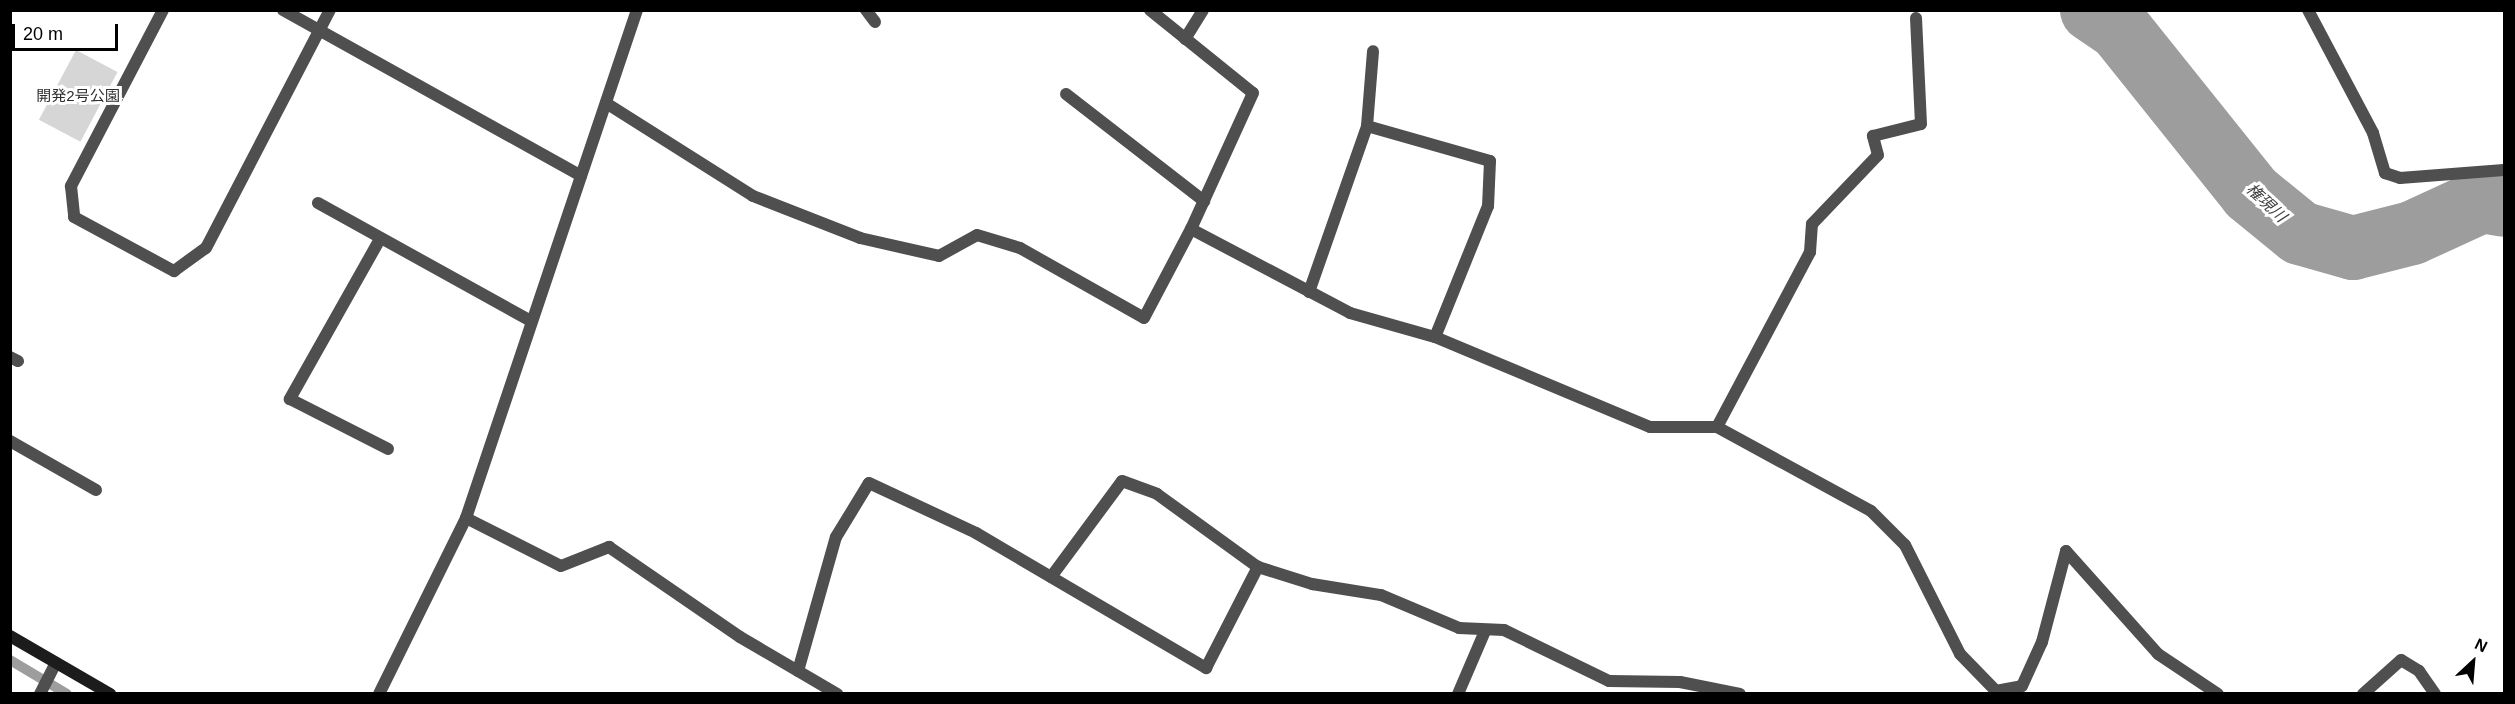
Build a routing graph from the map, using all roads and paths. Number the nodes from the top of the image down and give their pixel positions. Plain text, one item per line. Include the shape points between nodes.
1 (163, 10) edge
2 (283, 10) edge
3 (330, 10) edge
4 (637, 10) edge
5 (866, 10) edge
6 (1150, 10) edge
7 (1203, 10) edge
8 (2308, 10) edge
9 (1916, 18) dead end
10 (875, 22) dead end
11 (320, 31) junction
12 (1185, 39) junction
13 (1373, 51) dead end
14 (1066, 94) dead end
15 (606, 103) junction
16 (1367, 126) junction
17 (2505, 170) edge
18 (581, 176) junction
19 (1204, 201) junction
20 (318, 203) dead end
21 (1191, 229) junction
22 (380, 239) junction
23 (1309, 292) junction
24 (531, 321) junction
25 (1435, 337) junction
26 (1717, 427) junction
27 (10, 441) edge
28 (388, 449) dead end
29 (96, 490) dead end
30 (466, 518) junction
31 (1258, 567) junction
32 (1051, 577) junction
33 (1485, 632) junction
34 (10, 636) edge
35 (56, 663) junction
36 (798, 670) junction
37 (2020, 690) edge
38 (40, 693) edge
39 (110, 693) edge
40 (379, 693) edge
41 (837, 693) edge
42 (1458, 693) edge
43 (1740, 693) edge
44 (2218, 693) edge
45 (2363, 693) edge
46 (2435, 693) edge

1 - 11 street via 71,186 74,217 174,271 206,248
2 - 11 street
3 - 11 street
4 - 15 street
5 - 10 street
6 - 12 street
7 - 12 street
8 - 17 street via 2373,133 2385,173 2400,178
9 - 26 street via 1921,124 1873,136 1878,155 1812,224 1810,252
11 - 18 street
12 - 19 street via 1252,93
13 - 16 street
14 - 19 street
15 - 18 street
15 - 21 street via 753,196 860,238 939,256 977,235 1020,248 1144,318
16 - 23 street
16 - 25 street via 1490,161 1488,206
18 - 24 street
19 - 21 street
20 - 22 street
21 - 23 street
22 - 24 street
22 - 28 street via 290,399
23 - 25 street via 1350,313
24 - 30 street
25 - 26 street via 1650,427
26 - 37 street via 1871,511 1905,545 1960,654 1995,691
27 - 29 street
30 - 36 street via 561,566 609,547
30 - 40 street
31 - 32 street via 1157,494 1122,481
31 - 32 street via 1206,668
31 - 33 street via 1312,584 1381,595 1459,628
32 - 36 street via 976,533 869,483 836,537
33 - 42 street
33 - 43 street via 1504,630 1609,681 1680,682
34 - 35 street
35 - 38 street
35 - 39 street
36 - 41 street
37 - 44 street via 2042,642 2066,551 2158,654
45 - 46 street via 2401,660 2419,671

